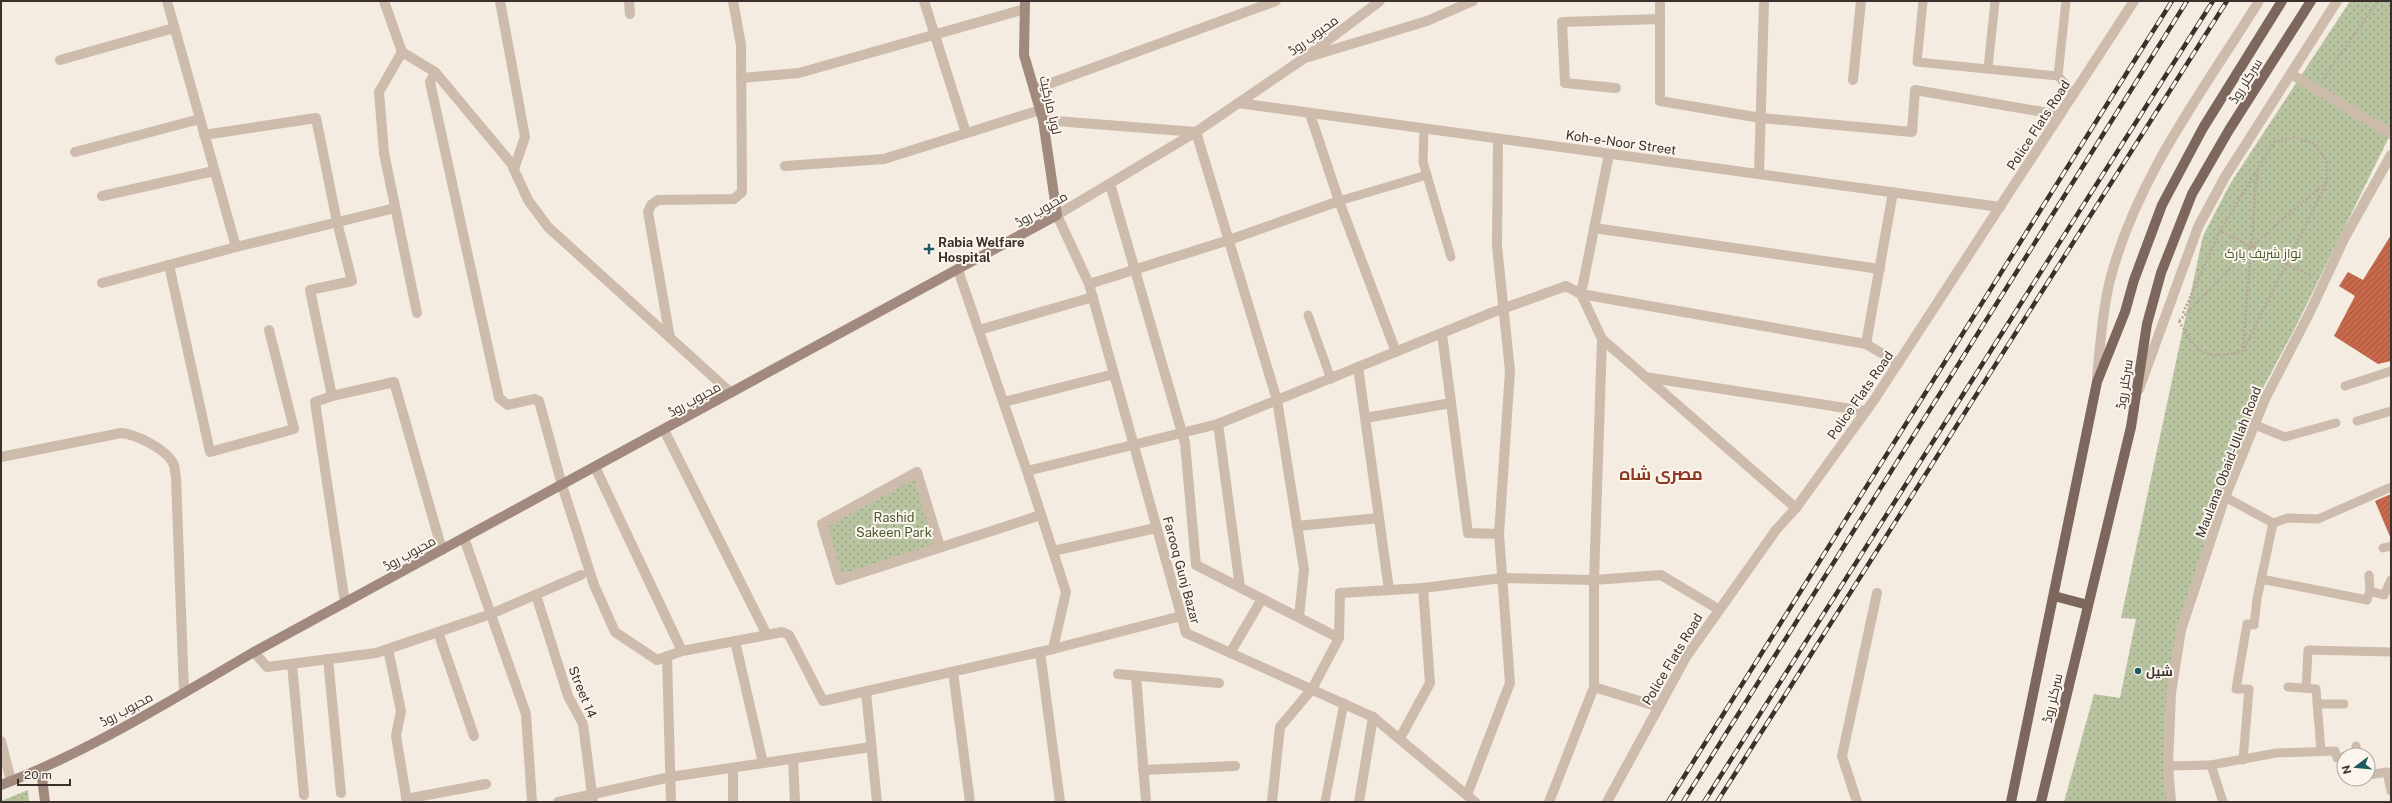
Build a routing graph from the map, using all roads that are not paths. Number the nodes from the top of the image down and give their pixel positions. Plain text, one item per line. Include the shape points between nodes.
1 (167, 1) edge
2 (384, 1) edge
3 (500, 1) edge
4 (629, 1) edge
5 (734, 1) edge
6 (924, 1) edge
7 (1276, 1) edge
8 (1380, 1) edge
9 (1473, 1) edge
10 (1660, 1) edge
11 (1764, 1) edge
12 (1861, 1) edge
13 (1923, 1) edge
14 (1995, 1) edge
15 (2066, 1) edge
16 (2134, 1) edge
17 (2259, 1) edge
18 (2282, 1) edge
19 (2311, 1) edge
20 (2337, 1) edge
21 (1025, 5) edge
22 (630, 14) dead end
23 (1660, 19) junction
24 (174, 28) junction
25 (935, 34) junction
26 (402, 52) junction
27 (1303, 59) junction
28 (60, 60) dead end
29 (1988, 68) junction
30 (435, 72) junction
31 (2291, 74) junction
32 (2058, 76) junction
33 (740, 78) junction
34 (1853, 80) dead end
35 (1616, 88) dead end
36 (1035, 89) junction
37 (2074, 94) junction
38 (1238, 103) junction
39 (1310, 114) junction
40 (1042, 115) junction
41 (2060, 115) junction
42 (1761, 118) junction
43 (200, 119) junction
44 (1424, 128) junction
45 (1196, 132) junction
46 (966, 133) junction
47 (2391, 134) edge
48 (204, 135) junction
49 (1498, 139) junction
50 (75, 152) dead end
51 (1609, 154) junction
52 (2391, 155) edge
53 (785, 166) dead end
54 (514, 169) junction
55 (214, 171) junction
56 (1759, 174) junction
57 (1427, 175) junction
58 (1110, 184) junction
59 (1893, 192) junction
60 (102, 196) dead end
61 (1339, 201) junction
62 (2000, 207) junction
63 (395, 208) junction
64 (1057, 215) junction
65 (337, 222) junction
66 (1594, 228) junction
67 (1229, 240) junction
68 (236, 247) junction
69 (1452, 257) dead end
70 (169, 265) junction
71 (958, 270) junction
72 (1135, 270) junction
73 (1880, 270) junction
74 (102, 283) dead end
75 (1089, 284) junction
76 (1581, 294) junction
77 (1093, 297) junction
78 (1504, 309) junction
79 (416, 314) dead end
80 (1308, 315) dead end
81 (269, 330) dead end
82 (979, 330) junction
83 (1442, 334) junction
84 (670, 338) junction
85 (1602, 339) junction
86 (1866, 344) junction
87 (1396, 352) junction
88 (1898, 363) junction
89 (1358, 367) junction
90 (2391, 371) edge
91 (1114, 374) junction
92 (1645, 377) junction
93 (1331, 379) junction
94 (2097, 382) junction
95 (2345, 386) dead end
96 (731, 393) junction
97 (332, 396) junction
98 (1277, 400) junction
99 (2135, 401) junction
100 (1004, 402) junction
101 (1451, 403) junction
102 (1865, 411) junction
103 (2391, 411) edge
104 (1365, 418) junction
105 (2357, 421) dead end
106 (2336, 423) dead end
107 (1218, 424) junction
108 (2255, 425) junction
109 (664, 430) junction
110 (1182, 433) junction
111 (1135, 444) junction
112 (1, 457) edge
113 (595, 467) junction
114 (1027, 471) junction
115 (562, 485) junction
116 (2391, 487) edge
117 (2225, 497) junction
118 (1796, 508) junction
119 (1041, 515) junction
120 (1379, 518) junction
121 (2273, 523) junction
122 (1297, 526) junction
123 (1156, 528) junction
124 (1499, 534) junction
125 (464, 538) junction
126 (940, 548) junction
127 (442, 550) junction
128 (1053, 551) junction
129 (581, 575) dead end
130 (2369, 575) dead end
131 (1502, 578) junction
132 (2260, 579) junction
133 (1594, 580) junction
134 (2391, 580) edge
135 (1240, 588) junction
136 (1423, 588) junction
137 (1389, 590) junction
138 (2370, 591) junction
139 (1877, 593) dead end
140 (536, 594) junction
141 (2054, 596) junction
142 (1262, 599) junction
143 (345, 603) junction
144 (2088, 605) junction
145 (1718, 609) junction
146 (491, 614) junction
147 (1181, 616) junction
148 (1299, 617) junction
149 (438, 632) junction
150 (767, 635) junction
151 (1340, 638) junction
152 (735, 641) junction
153 (388, 649) junction
154 (1053, 649) junction
155 (682, 651) junction
156 (254, 652) junction
157 (1040, 652) junction
158 (2391, 652) edge
159 (1230, 653) junction
160 (667, 656) junction
161 (328, 659) junction
162 (292, 664) junction
163 (953, 672) junction
164 (1118, 674) dead end
165 (1136, 676) junction
166 (1219, 683) dead end
167 (1594, 687) junction
168 (2288, 687) dead end
169 (2306, 688) junction
170 (1312, 690) junction
171 (866, 692) junction
172 (184, 693) junction
173 (1344, 703) junction
174 (2317, 704) junction
175 (2344, 704) dead end
176 (1659, 707) junction
177 (1373, 717) junction
178 (474, 736) dead end
179 (1400, 738) junction
180 (1, 741) edge
181 (871, 747) junction
182 (2321, 751) junction
183 (2336, 758) edge
184 (793, 759) junction
185 (2243, 760) junction
186 (763, 763) junction
187 (2211, 765) junction
188 (1235, 766) dead end
189 (2168, 766) junction
190 (733, 768) junction
191 (41, 770) junction
192 (1143, 770) junction
193 (2389, 771) edge
194 (2376, 773) edge
195 (670, 777) junction
196 (6, 783) edge
197 (486, 784) dead end
198 (2391, 791) edge
199 (341, 793) dead end
200 (304, 795) dead end
201 (1467, 795) junction
202 (593, 798) edge
203 (407, 801) edge
204 (45, 802) edge
205 (532, 802) edge
206 (558, 802) edge
207 (671, 802) edge
208 (733, 802) edge
209 (795, 802) edge
210 (877, 802) edge
211 (970, 802) edge
212 (1060, 802) edge
213 (1146, 802) edge
214 (1272, 802) edge
215 (1325, 802) edge
216 (1359, 802) edge
217 (1475, 802) edge
218 (1549, 802) edge
219 (1607, 802) edge
220 (1857, 802) edge
221 (2011, 802) edge
222 (2041, 802) edge
223 (2171, 802) edge
224 (2223, 802) edge

1 - 24 street
2 - 26 street
3 - 54 street via 525,137
4 - 22 street
5 - 33 street via 741,45
6 - 25 street
7 - 36 street
8 - 27 street, محبوب روڈ
9 - 27 street via 1428,20
10 - 23 street
11 - 42 street
12 - 34 street
13 - 29 lane via 1917,62
14 - 29 lane
15 - 32 lane
16 - 37 street, Police Flats Road
17 - 94 street via 2178,128 2139,199 2109,285
18 - 94 main road, سرکلر روڈ via 2203,128 2162,205 2125,312
19 - 99 main road, سرکلر روڈ via 2229,130 2192,194 2161,273 2151,310
20 - 31 street
21 - 25 street
21 - 36 main road, لوہا مارکیٹ via 1024,55
23 - 35 street via 1562,22 1565,83
23 - 42 street via 1660,101
24 - 28 street
24 - 43 street
25 - 33 street via 799,73
25 - 46 street
26 - 30 street
26 - 63 street via 379,92 384,153
27 - 38 street, محبوب روڈ
29 - 32 lane
30 - 54 street
30 - 115 street via 430,82 499,398 508,405 534,399 540,401
31 - 47 street
31 - 99 street via 2225,176 2198,227
32 - 37 lane
33 - 84 street via 742,192 739,197 658,200 651,205 648,212
36 - 40 main road, لوہا مارکیٹ
37 - 41 street, Police Flats Road
38 - 39 street, Koh-e-Noor Street
38 - 45 street, محبوب روڈ
39 - 44 street, Koh-e-Noor Street
39 - 61 street
40 - 45 street
40 - 46 street
40 - 64 main road, لوہا مارکیٹ
41 - 42 street via 1915,90 1912,132
41 - 62 street, Police Flats Road
42 - 56 street
43 - 48 street
43 - 50 street
44 - 49 street, Koh-e-Noor Street
44 - 57 lane via 1423,162
45 - 58 street, محبوب روڈ
45 - 67 street
46 - 53 street via 884,159
48 - 55 street
48 - 65 street via 316,118
49 - 51 street, Koh-e-Noor Street
49 - 78 street via 1497,246
51 - 56 street, Koh-e-Noor Street
51 - 66 street
52 - 108 street, Maulana Obaid-Ullah Road via 2345,237 2265,399
54 - 84 street via 528,200 548,227
55 - 60 street
55 - 68 street
56 - 59 street, Koh-e-Noor Street
57 - 61 lane
57 - 69 lane
58 - 64 street, محبوب روڈ
58 - 72 street
59 - 62 street, Koh-e-Noor Street
59 - 73 street
61 - 67 street
61 - 87 street
62 - 88 street, Police Flats Road
63 - 65 street
63 - 79 street
64 - 71 main road, محبوب روڈ
64 - 75 street, Farooq Gunj Bazar
65 - 68 street
65 - 97 street via 352,281 310,290
66 - 73 street
66 - 76 street
67 - 72 street
67 - 98 street
68 - 70 street
70 - 74 street
70 - 81 street via 210,452 294,429
71 - 82 street
71 - 96 main road, محبوب روڈ
72 - 75 street
72 - 110 street
73 - 86 street
75 - 77 street, Farooq Gunj Bazar
76 - 78 street via 1566,286
76 - 85 street
76 - 86 street
77 - 82 street
77 - 91 street, Farooq Gunj Bazar
78 - 83 street
78 - 124 street via 1510,372
80 - 93 lane
82 - 100 street
83 - 87 street
83 - 101 street
84 - 96 street
85 - 92 street
85 - 133 street
86 - 88 street
87 - 89 street
88 - 102 street, Police Flats Road
89 - 93 street
89 - 104 street
90 - 95 lane
91 - 100 street
91 - 111 street, Farooq Gunj Bazar
92 - 102 street
92 - 118 street
93 - 98 street
94 - 141 main road, سرکلر روڈ
96 - 109 main road, محبوب روڈ
97 - 127 street via 394,382
97 - 143 street via 315,402
98 - 107 street
98 - 122 street
99 - 144 main road, سرکلر روڈ
100 - 114 street
101 - 104 street
101 - 124 street via 1468,533
102 - 118 street, Police Flats Road
103 - 105 lane
104 - 120 street
106 - 108 lane via 2285,437
107 - 110 street
107 - 135 street
108 - 117 street, Maulana Obaid-Ullah Road
109 - 113 main road, محبوب روڈ
109 - 150 street
110 - 111 street
110 - 135 street via 1196,564
111 - 114 street
111 - 123 street, Farooq Gunj Bazar
112 - 172 street via 121,434 140,437 169,457 176,478
113 - 115 main road, محبوب روڈ
113 - 155 street
114 - 119 street
115 - 125 main road, محبوب روڈ
115 - 160 street via 594,585 615,632 657,660
116 - 121 lane via 2318,519 2288,518
117 - 121 lane
117 - 189 street, Maulana Obaid-Ullah Road via 2181,630 2171,693
118 - 145 street, Police Flats Road via 1776,530
119 - 126 street
119 - 128 street
120 - 122 street
120 - 137 street
121 - 132 lane
122 - 148 street via 1304,569
123 - 128 street
123 - 147 street, Farooq Gunj Bazar
124 - 131 street
125 - 127 main road, محبوب روڈ
125 - 146 street
126 - 126 street via 839,580 822,524 917,472
127 - 143 main road, محبوب روڈ
128 - 154 street via 1066,592
129 - 140 street
130 - 138 lane
131 - 133 street
131 - 136 street
131 - 201 street via 1510,683
132 - 138 lane via 2367,600
132 - 185 lane via 2254,625 2247,624 2236,689 2249,689
133 - 145 street via 1661,575
133 - 167 street
134 - 138 lane via 2384,595
135 - 142 street
136 - 137 street
136 - 179 street via 1430,683
137 - 151 street via 1340,593
139 - 220 street via 1842,756
140 - 146 street
140 - 202 street, Street 14 via 568,696 583,724
141 - 144 main road
141 - 221 main road, سرکلر روڈ
142 - 148 street
142 - 159 street
143 - 156 main road, محبوب روڈ
144 - 222 main road, سرکلر روڈ
145 - 176 street, Police Flats Road via 1686,656
146 - 149 street
146 - 205 street via 526,714
147 - 154 street
147 - 159 street, Farooq Gunj Bazar via 1186,633
148 - 151 street
149 - 153 street
149 - 178 street
150 - 152 street
150 - 171 street via 782,632 789,635 823,701
151 - 170 street
152 - 155 street
152 - 186 street
153 - 161 street
153 - 203 street via 401,711 396,736
154 - 157 street
155 - 160 street
156 - 162 street via 267,667
156 - 172 main road, محبوب روڈ
157 - 163 street
157 - 212 street
158 - 169 lane via 2308,650
159 - 170 street, Farooq Gunj Bazar
160 - 195 street
161 - 162 street
161 - 199 street
162 - 200 street
163 - 171 street
163 - 211 street
164 - 165 street
165 - 166 street
165 - 192 street
167 - 176 street
167 - 218 street
168 - 169 lane
169 - 174 lane via 2316,689
170 - 173 street, Farooq Gunj Bazar
170 - 214 street via 1280,727
171 - 181 street
172 - 191 main road, محبوب روڈ
173 - 177 street, Farooq Gunj Bazar
173 - 215 lane
174 - 175 lane
174 - 182 lane
176 - 219 street, Police Flats Road
177 - 179 street, Farooq Gunj Bazar
177 - 216 street
179 - 201 street, Farooq Gunj Bazar
180 - 196 street
181 - 184 street
181 - 210 street
182 - 183 lane via 2335,751
182 - 185 lane via 2276,754
184 - 186 street
184 - 209 street
185 - 187 lane
186 - 190 street
187 - 189 lane
187 - 224 lane
188 - 192 street
189 - 223 street, Maulana Obaid-Ullah Road
190 - 195 street
190 - 208 street
191 - 196 main road, محبوب روڈ
191 - 204 main road
192 - 213 street
193 - 194 lane
193 - 198 lane
195 - 202 street
195 - 207 street
197 - 203 street
201 - 217 street, Farooq Gunj Bazar
202 - 206 street

